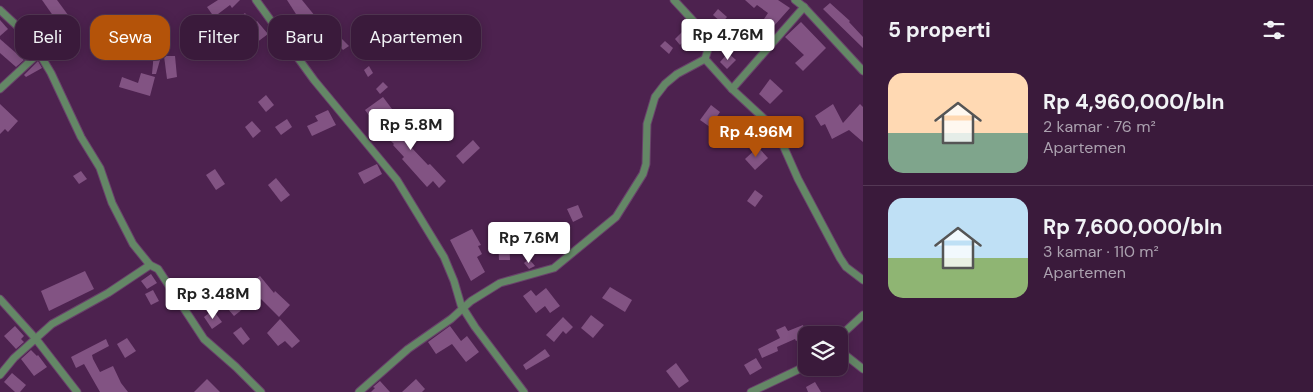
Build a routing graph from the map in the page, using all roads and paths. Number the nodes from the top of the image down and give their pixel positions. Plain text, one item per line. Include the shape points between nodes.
1 (256, 0) edge
2 (674, 0) edge
3 (795, 0) edge
4 (804, 7) junction
5 (0, 10) edge
6 (15, 24) edge
7 (705, 59) junction
8 (31, 60) edge
9 (43, 60) edge
10 (863, 71) edge
11 (0, 89) edge
12 (732, 89) junction
13 (150, 265) junction
14 (863, 280) edge
15 (0, 299) edge
16 (464, 309) junction
17 (863, 316) edge
18 (848, 329) edge
19 (36, 339) junction
20 (848, 358) edge
21 (798, 370) edge
22 (863, 370) edge
23 (0, 375) edge
24 (77, 392) edge
25 (261, 392) edge
26 (359, 392) edge
27 (524, 392) edge
28 (751, 392) edge

1 - 16 street via 314,80 397,180 444,257
2 - 7 street via 711,40
3 - 4 street
4 - 10 street
4 - 12 street
5 - 6 street
7 - 12 street
7 - 16 street via 677,74 655,97 647,124 643,174 616,217 554,268 500,283
8 - 11 street
9 - 13 street via 100,168 112,203 133,244
12 - 14 street via 778,134 840,258
13 - 19 street via 52,324
13 - 25 street via 158,269 204,339
15 - 19 street
16 - 26 street via 408,349
16 - 27 street
17 - 18 street
19 - 23 street
19 - 24 street
20 - 22 street
21 - 28 street

